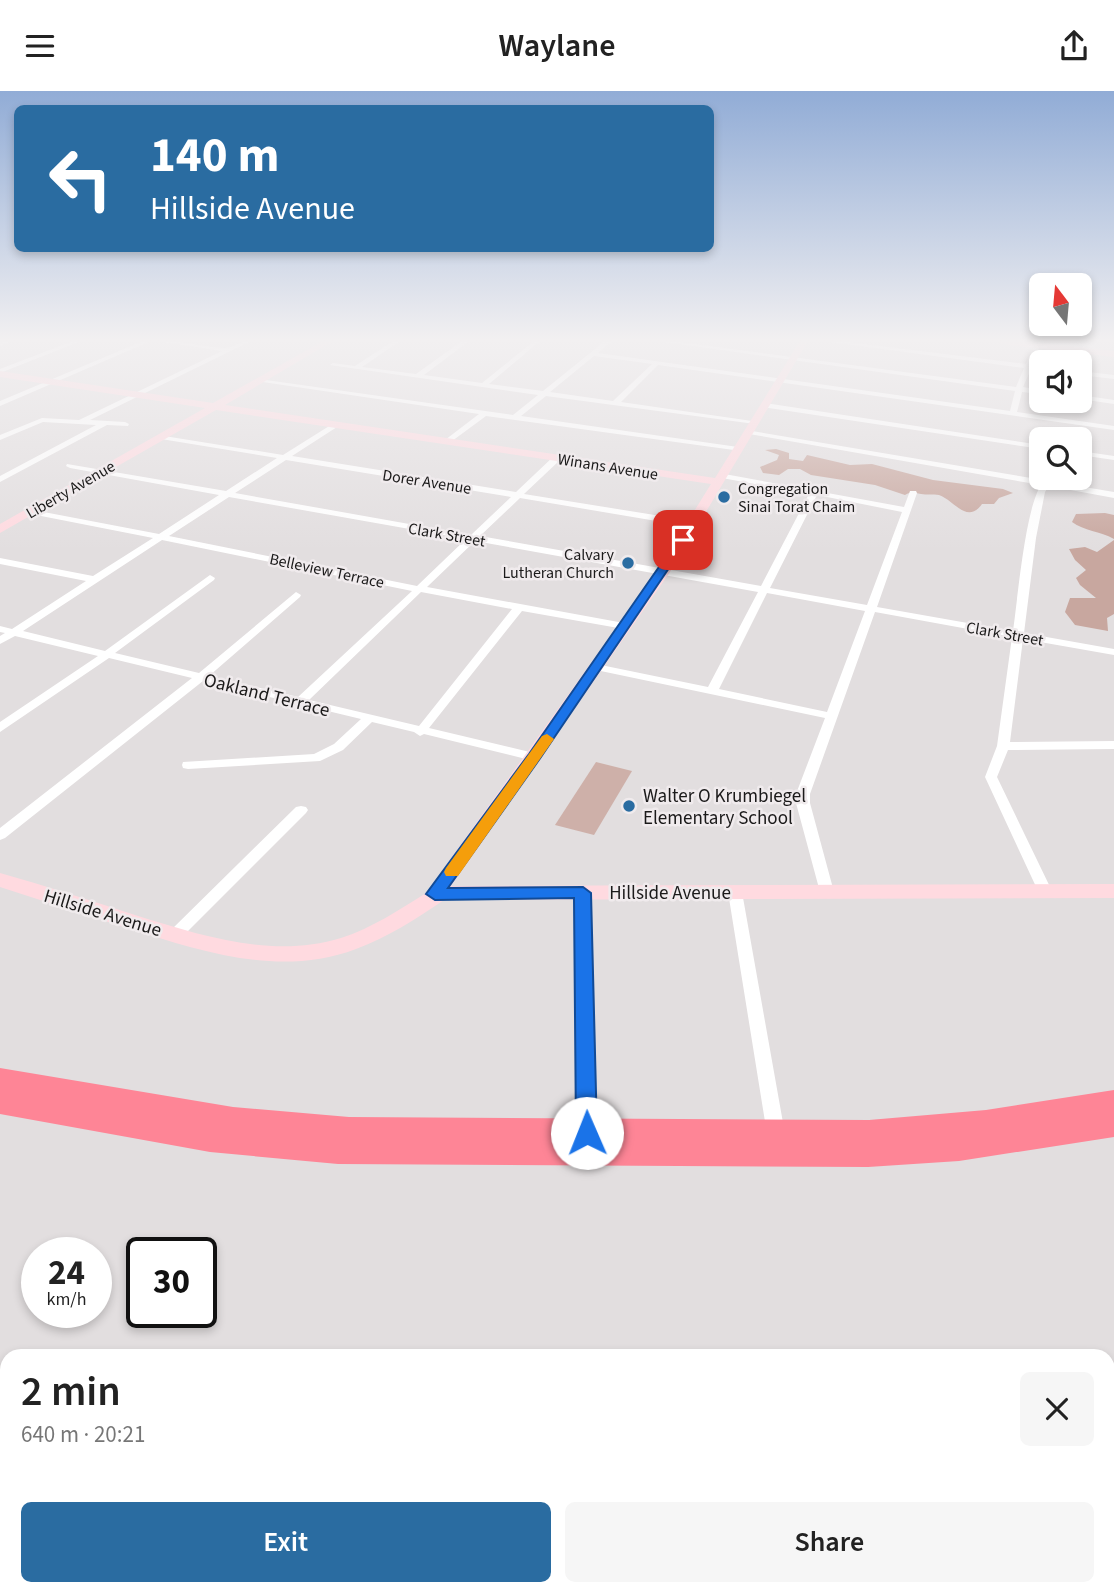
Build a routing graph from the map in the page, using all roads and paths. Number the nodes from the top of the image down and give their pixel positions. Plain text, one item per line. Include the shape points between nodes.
1 (102, 411) edge
2 (205, 411) edge
3 (240, 411) edge
4 (466, 411) edge
5 (523, 411) edge
6 (662, 411) edge
7 (761, 411) edge
8 (806, 411) edge
9 (993, 411) edge
10 (485, 414) junction
11 (1013, 414) joint
12 (515, 418) junction
13 (80, 422) junction
14 (104, 424) junction
15 (125, 424) dead end
16 (334, 425) junction
17 (752, 427) junction
18 (1114, 428) edge
19 (161, 437) junction
20 (0, 438) edge
21 (448, 442) junction
22 (1029, 445) edge
23 (738, 449) junction
24 (1092, 455) edge
25 (286, 457) junction
26 (557, 458) junction
27 (1114, 458) edge
28 (70, 466) dead end
29 (100, 471) junction
30 (0, 479) edge
31 (720, 479) junction
32 (1029, 480) edge
33 (1042, 490) edge
34 (1086, 490) edge
35 (814, 492) junction
36 (913, 493) dead end
37 (229, 494) junction
38 (1114, 495) edge
39 (517, 496) junction
40 (908, 510) junction
41 (31, 511) junction
42 (692, 524) junction
43 (0, 529) edge
44 (163, 538) junction
45 (472, 539) junction
46 (0, 561) edge
47 (663, 572) junction
48 (210, 578) dead end
49 (97, 580) junction
50 (419, 589) junction
51 (764, 590) junction
52 (296, 595) dead end
53 (520, 606) junction
54 (869, 609) junction
55 (624, 626) junction
56 (0, 629) edge
57 (13, 632) junction
58 (1017, 635) junction
59 (0, 641) edge
60 (1114, 652) edge
61 (106, 655) junction
62 (596, 667) junction
63 (200, 678) junction
64 (712, 691) junction
65 (300, 702) junction
66 (831, 716) junction
67 (368, 719) junction
68 (0, 728) edge
69 (420, 732) junction
70 (1114, 745) edge
71 (1003, 746) junction
72 (534, 757) junction
73 (188, 765) dead end
74 (301, 810) dead end
75 (0, 835) edge
76 (0, 880) edge
77 (1045, 891) junction
78 (1114, 891) edge
79 (735, 892) junction
80 (827, 892) junction
81 (583, 893) junction
82 (435, 894) junction
83 (175, 935) junction
84 (0, 1081) edge
85 (0, 1101) edge
86 (1114, 1103) edge
87 (1114, 1123) edge
88 (587, 1133) junction
89 (776, 1134) junction

1 - 13 street
2 - 19 street, Liberty Avenue
3 - 16 street, Winans Avenue
4 - 10 street
5 - 12 street
6 - 17 street
7 - 17 street
8 - 22 street
9 - 11 street
10 - 12 street
10 - 21 street
11 - 18 street
12 - 23 street
13 - 14 street
13 - 20 street via 42,420
14 - 15 street
14 - 30 street
16 - 21 street, Winans Avenue
16 - 25 street
17 - 23 street
17 - 32 street
19 - 25 street, Dorer Avenue
19 - 29 street, Liberty Avenue
21 - 26 street, Winans Avenue
23 - 31 street
24 - 27 street
25 - 37 street
25 - 39 street, Dorer Avenue
26 - 31 street, Winans Avenue
26 - 39 street
28 - 29 street, Clark Street
29 - 37 street, Clark Street
29 - 41 street, Liberty Avenue
31 - 35 street
31 - 42 street
33 - 58 street
34 - 38 street
35 - 40 street
35 - 51 street
36 - 40 street
37 - 44 street
37 - 45 street, Clark Street
39 - 42 street, Dorer Avenue
39 - 45 street
40 - 54 street
41 - 43 street, Liberty Avenue
41 - 44 street, Belleview Terrace
42 - 47 street
44 - 49 street
44 - 50 street, Belleview Terrace
45 - 47 street, Clark Street
45 - 50 street
46 - 49 street
47 - 51 street, Clark Street
47 - 55 street
48 - 61 street
49 - 57 street
50 - 53 street, Belleview Terrace
50 - 65 street
51 - 54 street, Clark Street
51 - 64 street
52 - 63 street
53 - 55 street, Belleview Terrace
53 - 69 street
54 - 58 street, Clark Street
54 - 66 street
55 - 62 street
56 - 57 street, Oakland Terrace
57 - 59 street
57 - 61 street, Oakland Terrace
58 - 60 street, Clark Street
58 - 71 street
61 - 63 street, Oakland Terrace
61 - 68 street
62 - 64 street
62 - 72 street
63 - 65 street, Oakland Terrace
63 - 75 street
64 - 66 street
65 - 67 street, Oakland Terrace
66 - 80 street via 802,798
67 - 69 street, Oakland Terrace
67 - 73 street via 342,745 316,758
69 - 72 street, Oakland Terrace
70 - 71 street
71 - 77 street via 991,777
72 - 82 street
74 - 83 street
76 - 83 street, Hillside Avenue
77 - 78 street, Hillside Avenue
77 - 80 street, Hillside Avenue
79 - 80 street, Hillside Avenue
79 - 81 street, Hillside Avenue
79 - 89 street
81 - 82 street, Hillside Avenue
81 - 88 street
82 - 83 street, Hillside Avenue via 379,931 320,951 258,954
84 - 88 highway via 290,1128
85 - 87 highway via 229,1141 338,1150 878,1153 989,1143
86 - 89 highway via 929,1130
88 - 89 highway

